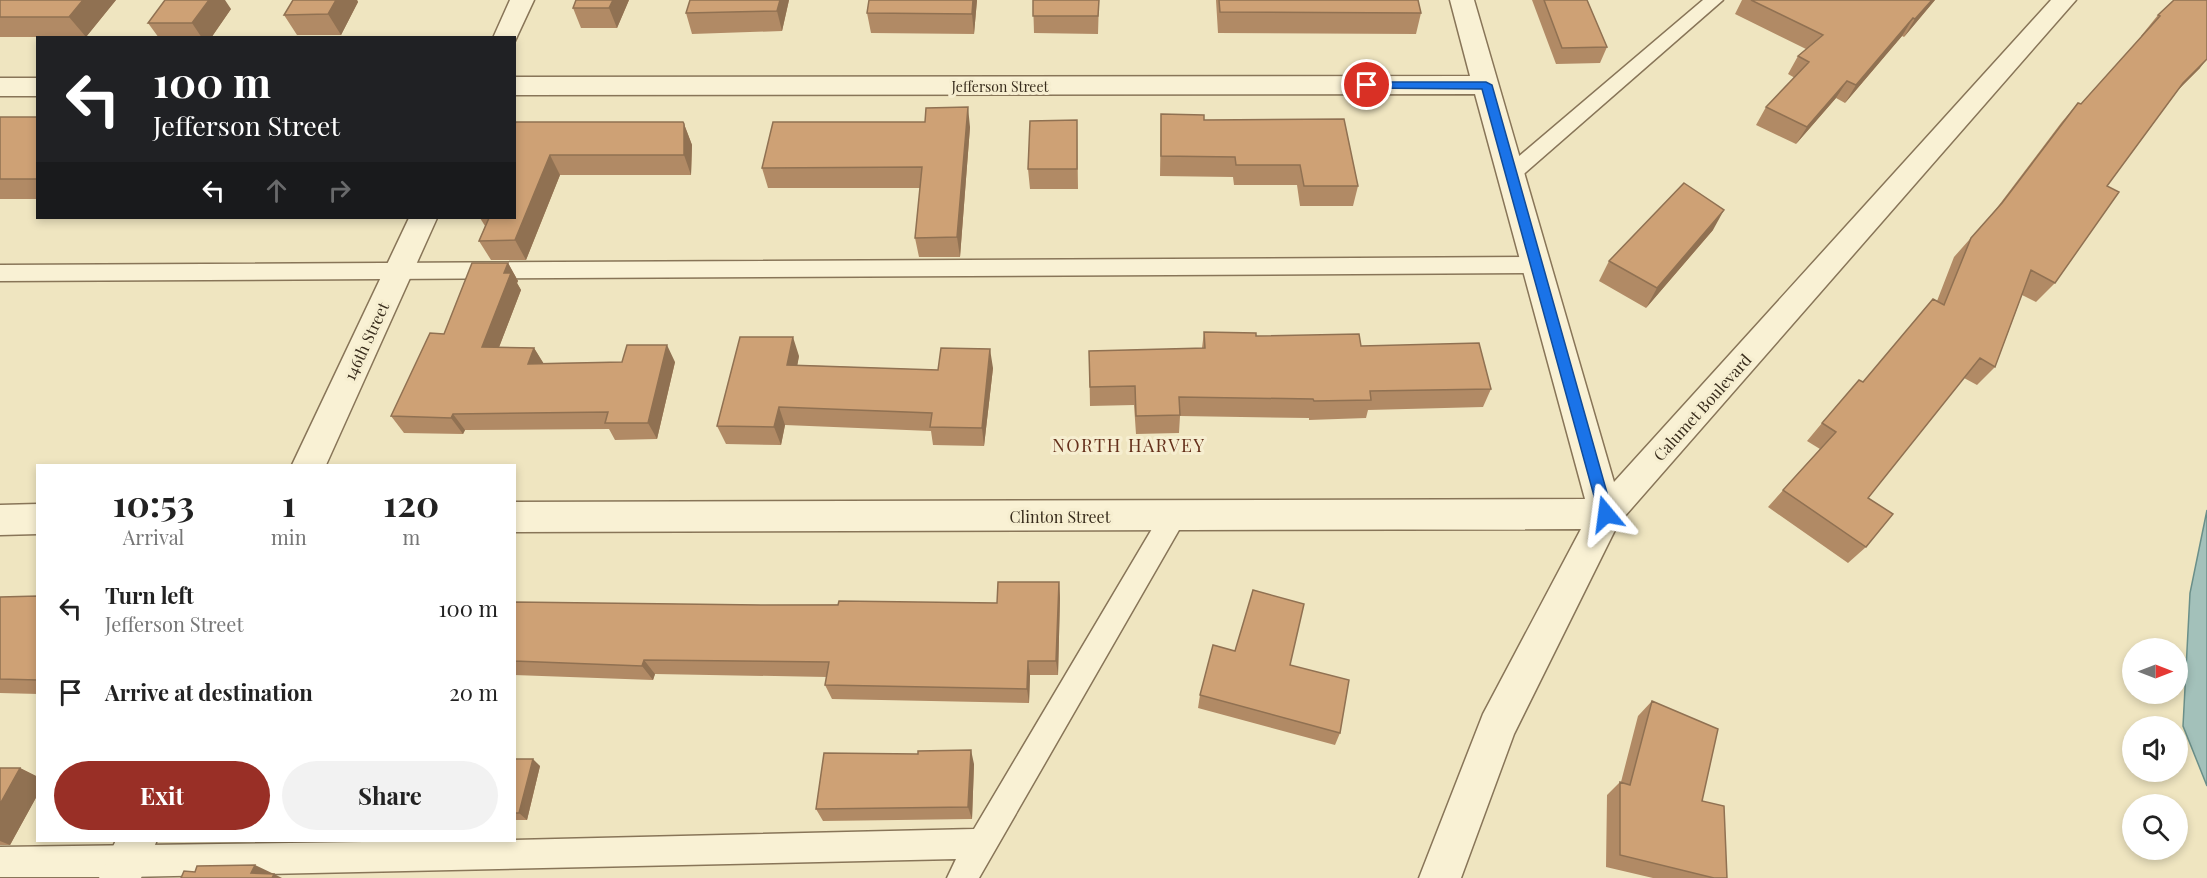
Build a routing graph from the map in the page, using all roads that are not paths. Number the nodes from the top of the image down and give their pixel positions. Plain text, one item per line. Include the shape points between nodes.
1 (522, 0) edge
2 (1462, 0) edge
3 (1714, 0) edge
4 (2064, 0) edge
5 (506, 36) edge
6 (1486, 85) junction
7 (516, 86) edge
8 (0, 87) edge
9 (36, 87) edge
10 (1511, 174) junction
11 (423, 219) edge
12 (1537, 265) junction
13 (398, 272) junction
14 (0, 273) edge
15 (309, 464) edge
16 (1606, 514) junction
17 (1174, 515) junction
18 (516, 518) edge
19 (36, 519) edge
20 (0, 520) edge
21 (981, 844) junction
22 (128, 860) edge
23 (0, 862) edge
24 (962, 878) edge
25 (1440, 878) edge

1 - 5 street
2 - 6 street
3 - 10 lane
4 - 16 street, Calumet Boulevard
6 - 7 street, Jefferson Street
6 - 10 street
8 - 9 street
10 - 12 street
11 - 13 street, 146th Street
12 - 13 lane
12 - 16 street
13 - 14 lane
13 - 15 street, 146th Street
16 - 17 street, Clinton Street
16 - 25 street, Calumet Boulevard via 1497,727
17 - 18 street, Clinton Street
17 - 21 lane
19 - 20 street
21 - 22 lane
21 - 24 lane
22 - 23 lane

